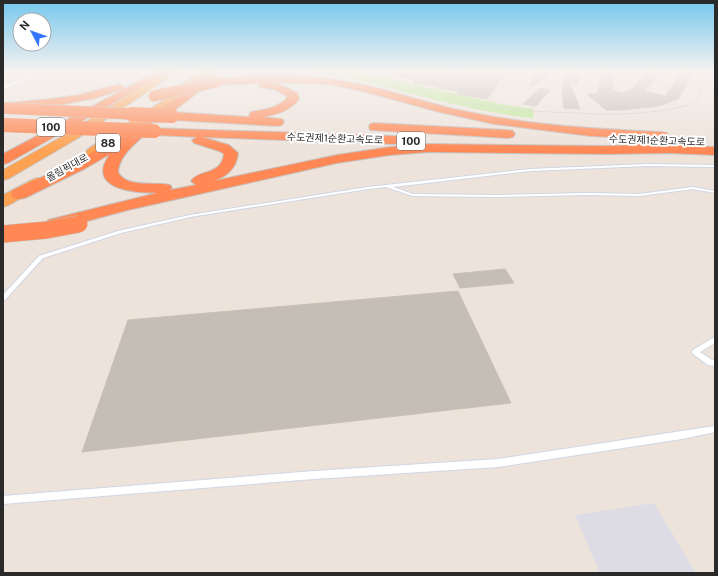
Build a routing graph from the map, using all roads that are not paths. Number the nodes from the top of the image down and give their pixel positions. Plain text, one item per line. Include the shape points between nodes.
1 (78, 98) edge
2 (116, 98) edge
3 (131, 98) edge
4 (149, 98) edge
5 (174, 98) edge
6 (184, 98) edge
7 (186, 98) edge
8 (293, 98) edge
9 (401, 98) edge
10 (181, 100) junction
11 (3, 107) edge
12 (3, 114) edge
13 (168, 119) junction
14 (214, 119) junction
15 (293, 122) dead end
16 (3, 125) edge
17 (363, 126) dead end
18 (150, 131) junction
19 (480, 132) junction
20 (74, 135) junction
21 (670, 142) junction
22 (715, 142) edge
23 (390, 151) junction
24 (715, 151) edge
25 (3, 160) edge
26 (715, 166) edge
27 (3, 176) edge
28 (385, 186) junction
29 (715, 192) edge
30 (19, 194) junction
31 (3, 202) edge
32 (3, 234) edge
33 (3, 239) edge
34 (3, 299) edge
35 (715, 340) edge
36 (715, 363) edge
37 (715, 429) edge
38 (3, 500) edge

1 - 11 highway
2 - 25 highway
3 - 20 highway, 올림픽대로 / 88
4 - 20 highway, bridge
5 - 30 highway, 올림픽대로 / 88 via 87,156
6 - 10 highway
7 - 10 highway
8 - 14 highway via 290,103 275,111
9 - 21 highway via 462,114 515,124
10 - 18 highway
11 - 13 highway, 수도권제1순환고속도로 / 100, bridge
12 - 13 highway, 수도권제1순환고속도로 / 100
13 - 14 highway, 수도권제1순환고속도로 / 100
13 - 19 highway, 수도권제1순환고속도로 / 100 via 366,131
14 - 15 highway, 수도권제1순환고속도로 / 100
16 - 18 highway, 100, bridge
17 - 19 highway, 수도권제1순환고속도로 / 100
18 - 18 highway via 224,148 231,153 231,160 225,169 208,178 169,188 130,187 116,181 110,173 117,155
18 - 21 highway, 수도권제1순환고속도로 / 100 via 239,135
18 - 30 highway
19 - 22 highway, 수도권제1순환고속도로 / 100
20 - 27 highway, 올림픽대로 / 88
21 - 23 highway via 608,150 437,148
21 - 24 highway, 수도권제1순환고속도로 / 100
23 - 32 highway, bridge via 296,176 79,224
23 - 33 highway via 337,159 126,205
26 - 28 lane via 647,165 530,170
28 - 29 lane via 413,195 639,195 693,188
28 - 34 lane via 190,216 120,232 41,257
30 - 31 highway, 올림픽대로 / 88
35 - 36 lane via 695,352
37 - 38 lane via 498,463

